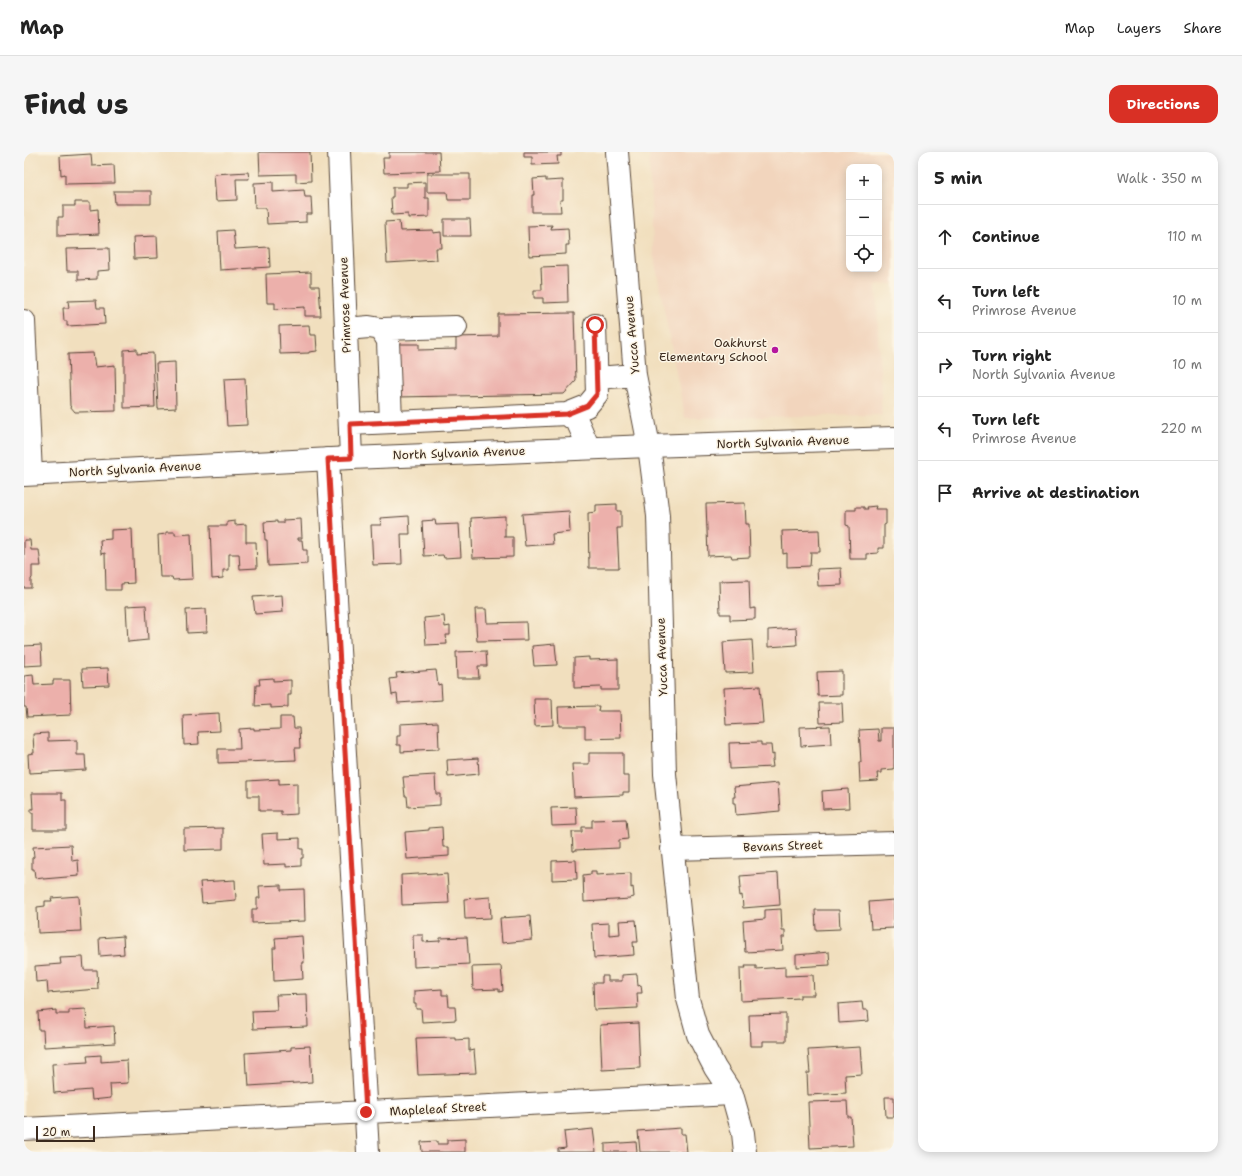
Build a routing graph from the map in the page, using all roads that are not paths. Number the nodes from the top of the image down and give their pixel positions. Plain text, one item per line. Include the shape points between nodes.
1 (339, 152) edge
2 (617, 152) edge
3 (24, 321) edge
4 (595, 325) dead end
5 (456, 327) dead end
6 (346, 329) junction
7 (381, 329) junction
8 (635, 375) junction
9 (597, 378) junction
10 (567, 414) junction
11 (391, 422) junction
12 (350, 424) junction
13 (894, 438) edge
14 (649, 446) junction
15 (589, 448) junction
16 (351, 458) junction
17 (328, 459) junction
18 (28, 474) edge
19 (894, 843) edge
20 (672, 849) junction
21 (732, 1094) junction
22 (366, 1112) junction
23 (24, 1129) edge
24 (368, 1152) edge
25 (745, 1152) edge

1 - 6 street, Primrose Avenue
2 - 8 street, Yucca Avenue
3 - 18 street
4 - 9 street
5 - 7 street
6 - 7 street
6 - 12 street, Primrose Avenue
7 - 11 street via 388,341
8 - 9 street
8 - 14 street, Yucca Avenue
9 - 10 street via 597,394 587,406
10 - 11 street
10 - 15 street via 578,423
11 - 12 street
12 - 16 street, Primrose Avenue
13 - 14 street, North Sylvania Avenue
14 - 15 street, North Sylvania Avenue
14 - 20 street, Yucca Avenue via 658,516 665,774
15 - 16 street, North Sylvania Avenue
16 - 17 street, North Sylvania Avenue
17 - 18 street, North Sylvania Avenue
17 - 22 street
19 - 20 street, Bevans Street
20 - 21 street, Yucca Avenue via 688,999 698,1035
21 - 22 street, Mapleleaf Street
21 - 25 street, Yucca Avenue via 743,1133
22 - 23 street, Mapleleaf Street
22 - 24 street

